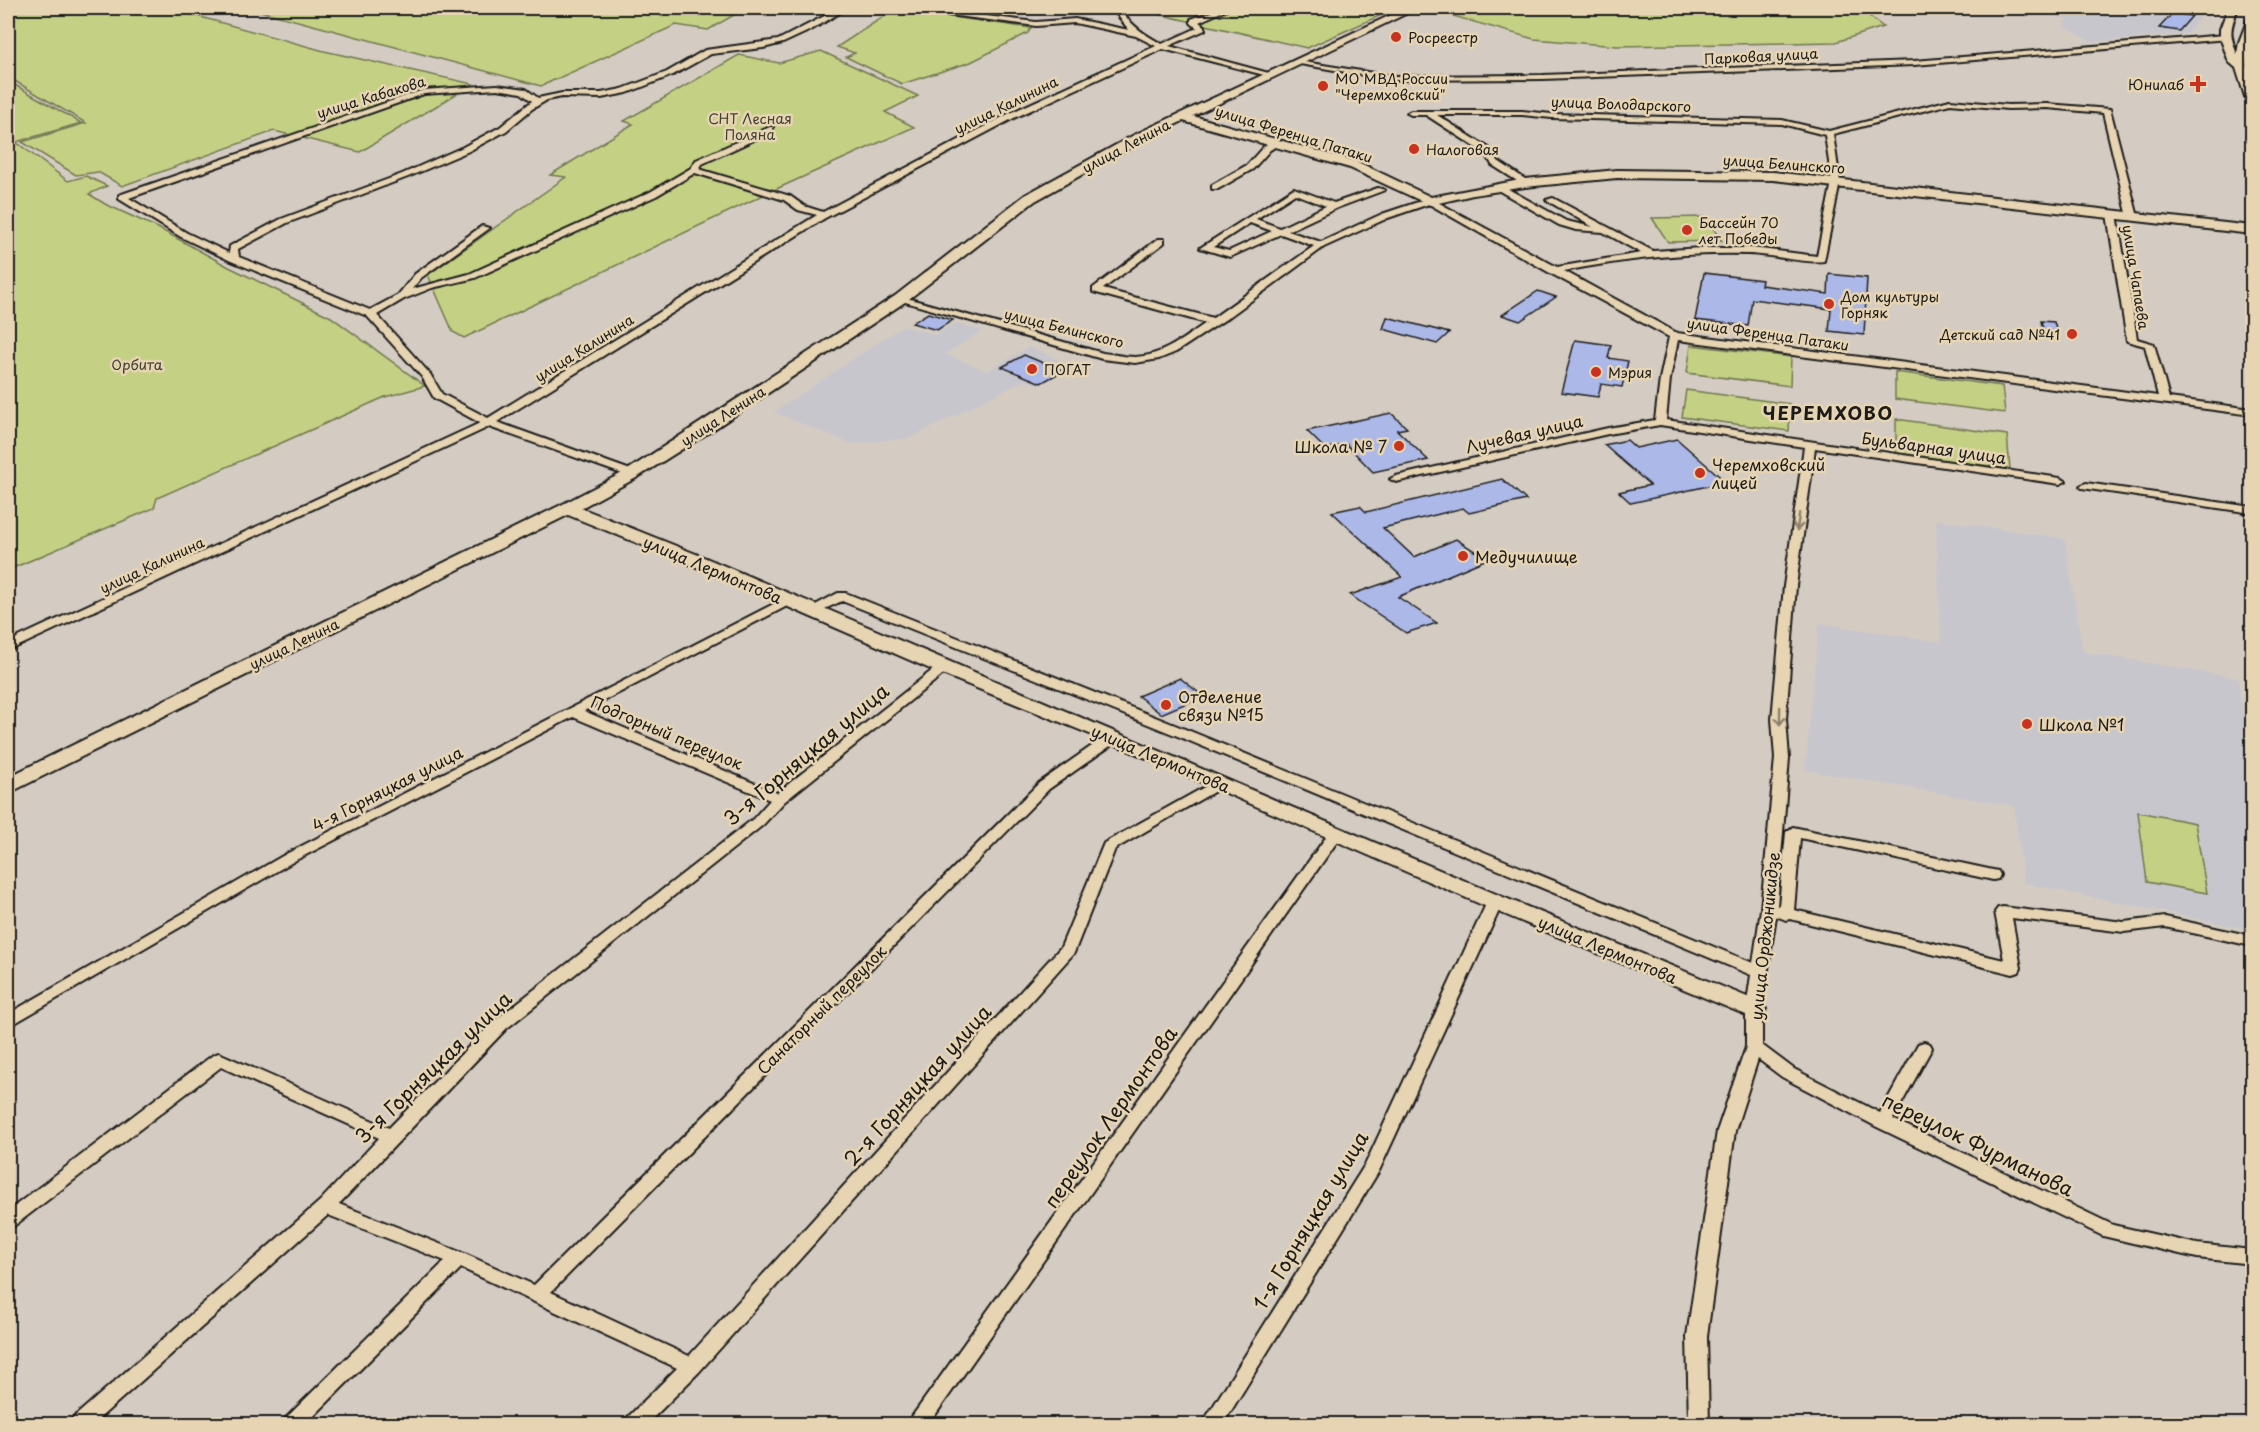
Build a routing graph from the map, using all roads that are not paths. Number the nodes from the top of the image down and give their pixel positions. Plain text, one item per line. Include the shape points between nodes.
1 (844, 8) edge
2 (909, 8) edge
3 (1116, 8) edge
4 (1227, 8) edge
5 (1413, 8) edge
6 (2233, 8) edge
7 (2253, 21) edge
8 (1138, 34) junction
9 (2225, 38) junction
10 (1161, 46) junction
11 (1298, 63) junction
12 (2241, 66) junction
13 (1272, 75) junction
14 (2253, 100) edge
15 (536, 101) junction
16 (1411, 113) dead end
17 (1428, 113) junction
18 (1182, 117) junction
19 (771, 129) dead end
20 (1829, 133) junction
21 (1279, 142) junction
22 (694, 170) junction
23 (1836, 182) junction
24 (1525, 183) junction
25 (1215, 187) dead end
26 (1499, 187) junction
27 (1381, 190) dead end
28 (1550, 200) dead end
29 (1430, 201) junction
30 (1334, 206) junction
31 (2112, 214) junction
32 (825, 215) junction
33 (2133, 217) junction
34 (1249, 220) junction
35 (485, 228) dead end
36 (1605, 229) junction
37 (2253, 230) edge
38 (1281, 231) junction
39 (1161, 241) dead end
40 (1321, 245) junction
41 (1649, 253) junction
42 (234, 259) junction
43 (1553, 271) junction
44 (400, 297) junction
45 (900, 299) junction
46 (371, 314) junction
47 (1215, 322) junction
48 (1674, 336) junction
49 (2164, 400) junction
50 (2253, 412) edge
51 (1660, 422) junction
52 (488, 423) junction
53 (1810, 443) junction
54 (632, 474) junction
55 (1396, 479) dead end
56 (2060, 481) dead end
57 (2086, 486) dead end
58 (567, 509) junction
59 (2253, 510) edge
60 (789, 600) junction
61 (812, 610) junction
62 (8, 647) edge
63 (944, 668) junction
64 (574, 712) junction
65 (1114, 737) junction
66 (1222, 783) junction
67 (8, 785) edge
68 (779, 799) junction
69 (1336, 834) junction
70 (1993, 875) dead end
71 (1495, 902) junction
72 (1768, 909) junction
73 (1786, 915) junction
74 (2253, 941) edge
75 (1759, 972) junction
76 (1754, 1009) junction
77 (8, 1021) edge
78 (1754, 1047) junction
79 (1924, 1048) dead end
80 (1883, 1122) junction
81 (391, 1136) junction
82 (326, 1206) junction
83 (8, 1221) edge
84 (2253, 1257) edge
85 (459, 1259) junction
86 (537, 1294) junction
87 (692, 1366) junction
88 (80, 1425) edge
89 (293, 1425) edge
90 (634, 1425) edge
91 (918, 1425) edge
92 (1212, 1425) edge
93 (1699, 1425) edge

1 - 15 street via 790,38 706,52 676,71 618,93 555,96
2 - 8 street via 1036,24 1075,21
3 - 8 street
4 - 10 street, улица Калинина via 1194,21 1202,28
5 - 11 main road, улица Ленина
6 - 9 main road
7 - 12 main road via 2244,42
8 - 10 street
9 - 11 street, Парковая улица via 1914,63 1543,77 1392,78
9 - 12 main road via 2235,62
10 - 13 street
10 - 32 street, улица Калинина via 1011,116
11 - 13 main road, улица Ленина
12 - 14 main road
13 - 18 main road, улица Ленина
15 - 42 street via 497,133 459,152 248,238 233,249
15 - 42 street, улица Кабакова via 523,91 497,87 423,92 122,197 184,235
16 - 17 street, улица Володарского
17 - 20 street, улица Володарского via 1782,122
17 - 24 street via 1489,152 1495,163
18 - 21 main road, улица Ференца Патаки
18 - 45 main road, улица Ленина via 1030,198
19 - 22 street via 699,162
20 - 23 street
20 - 33 street, улица Чапаева via 1950,102 2107,111
21 - 25 street
21 - 29 main road, улица Ференца Патаки via 1354,165
22 - 32 street via 787,198 801,208
22 - 44 street via 653,194 472,276
23 - 24 main road, улица Белинского via 1659,173
23 - 31 main road, улица Белинского
23 - 41 street via 1821,259 1754,251
24 - 26 main road, улица Белинского
26 - 29 main road, улица Белинского
26 - 36 street via 1563,225 1591,231
27 - 30 street
28 - 36 street
29 - 40 street, улица Белинского
29 - 43 street, улица Ференца Патаки
30 - 34 street via 1294,191
30 - 38 street
31 - 33 main road, улица Белинского
31 - 49 street, улица Чапаева via 2132,341 2149,344
32 - 52 street, улица Калинина
33 - 37 main road, улица Белинского
34 - 38 street
34 - 38 street via 1205,248 1230,254
35 - 44 street via 418,276
36 - 41 street
38 - 40 street
39 - 47 street via 1096,290
40 - 47 street, улица Белинского
41 - 43 street
42 - 46 street
43 - 48 street, улица Ференца Патаки
44 - 46 street
45 - 47 street, улица Белинского via 1102,356 1135,360 1172,350
45 - 54 main road, улица Ленина
46 - 52 street via 426,376 438,396
48 - 49 street, улица Ференца Патаки
48 - 51 street
49 - 50 street, улица Ференца Патаки
51 - 53 street, Бульварная улица
51 - 55 street, Лучевая улица via 1608,430
52 - 54 street
52 - 62 street, улица Калинина
53 - 56 street, Бульварная улица via 1874,456
53 -> 72 street, улица Орджоникидзе via 1790,586 1779,719 1782,758
54 - 58 main road, улица Ленина
57 - 59 street
58 - 60 main road, улица Лермонтова
58 - 67 main road, улица Ленина
60 - 61 main road, улица Лермонтова
60 - 64 street, 4-я Горняцкая улица
61 - 63 main road, улица Лермонтова
61 - 75 street via 842,596
63 - 65 main road, улица Лермонтова
63 - 68 street, 3-я Горняцкая улица
64 - 68 street, Подгорный переулок
64 - 77 street, 4-я Горняцкая улица via 291,857
65 - 66 main road, улица Лермонтова
65 - 86 street, Санаторный переулок via 1044,786
66 - 69 main road, улица Лермонтова
66 - 87 street, 2-я Горняцкая улица via 1108,846 1068,949
68 - 81 street, 3-я Горняцкая улица via 758,822 500,1025
69 - 71 main road, улица Лермонтова
69 - 91 street, переулок Лермонтова
70 - 73 street via 1792,832
71 - 76 main road, улица Лермонтова
71 - 92 street, 1-я Горняцкая улица via 1373,1166
72 - 73 street
72 - 75 street, улица Орджоникидзе
73 - 74 street via 2013,968 2003,912 2124,927 2164,922
75 - 76 street, улица Орджоникидзе
76 - 78 street, улица Орджоникидзе
78 - 80 street, переулок Фурманова via 1788,1072
78 - 93 street, улица Орджоникидзе via 1722,1154 1697,1336
79 - 80 street
80 - 84 street, переулок Фурманова via 2109,1231 2197,1251
81 - 82 street, 3-я Горняцкая улица
81 - 83 street via 219,1059
82 - 85 street
82 - 88 street, 3-я Горняцкая улица
85 - 86 street
85 - 89 street
86 - 87 street
87 - 90 street, 2-я Горняцкая улица

